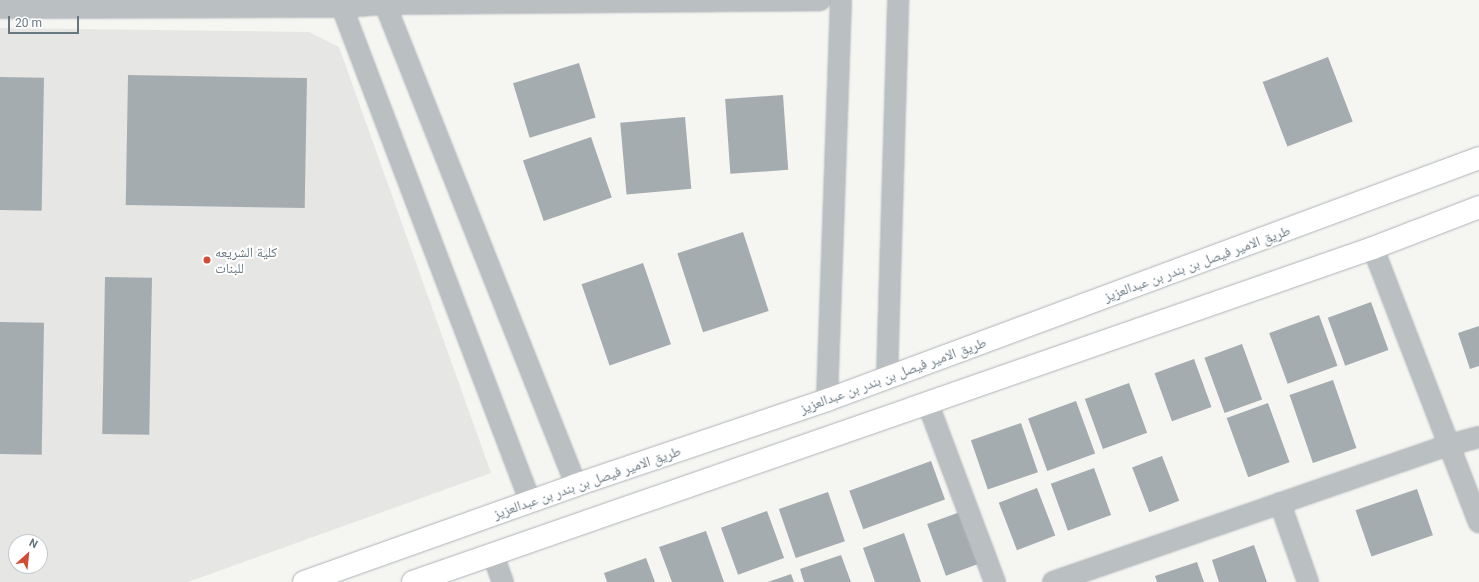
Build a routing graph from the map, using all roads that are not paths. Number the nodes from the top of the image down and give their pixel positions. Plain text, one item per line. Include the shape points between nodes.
1 (820, 0) edge
2 (841, 0) edge
3 (898, 0) edge
4 (385, 4) junction
5 (342, 7) junction
6 (0, 8) edge
7 (1479, 158) edge
8 (1479, 207) edge
9 (1373, 248) junction
10 (887, 378) junction
11 (828, 400) junction
12 (928, 404) junction
13 (1479, 436) edge
14 (1449, 445) junction
15 (576, 485) junction
16 (530, 501) junction
17 (1280, 503) junction
18 (1479, 522) edge
19 (493, 555) junction
20 (1103, 574) edge
21 (304, 582) edge
22 (413, 582) edge
23 (503, 582) edge
24 (995, 582) edge
25 (1053, 582) edge
26 (1308, 582) edge

1 - 4 street
2 - 11 street
3 - 10 street
4 - 5 street
4 - 15 street
5 - 6 street
5 - 16 street
7 - 10 street, طريق الامير فيصل بن بندر بن عبدالعزيز
8 - 9 street
9 - 12 street
9 - 14 street
10 - 11 street, طريق الامير فيصل بن بندر بن عبدالعزيز
11 - 15 street, طريق الامير فيصل بن بندر بن عبدالعزيز
12 - 19 street
12 - 24 street
13 - 14 street
14 - 17 street
14 - 18 street
15 - 16 street, طريق الامير فيصل بن بندر بن عبدالعزيز
16 - 21 street, طريق الامير فيصل بن بندر بن عبدالعزيز
17 - 20 street
17 - 26 street
19 - 22 street
19 - 23 street
20 - 25 street

